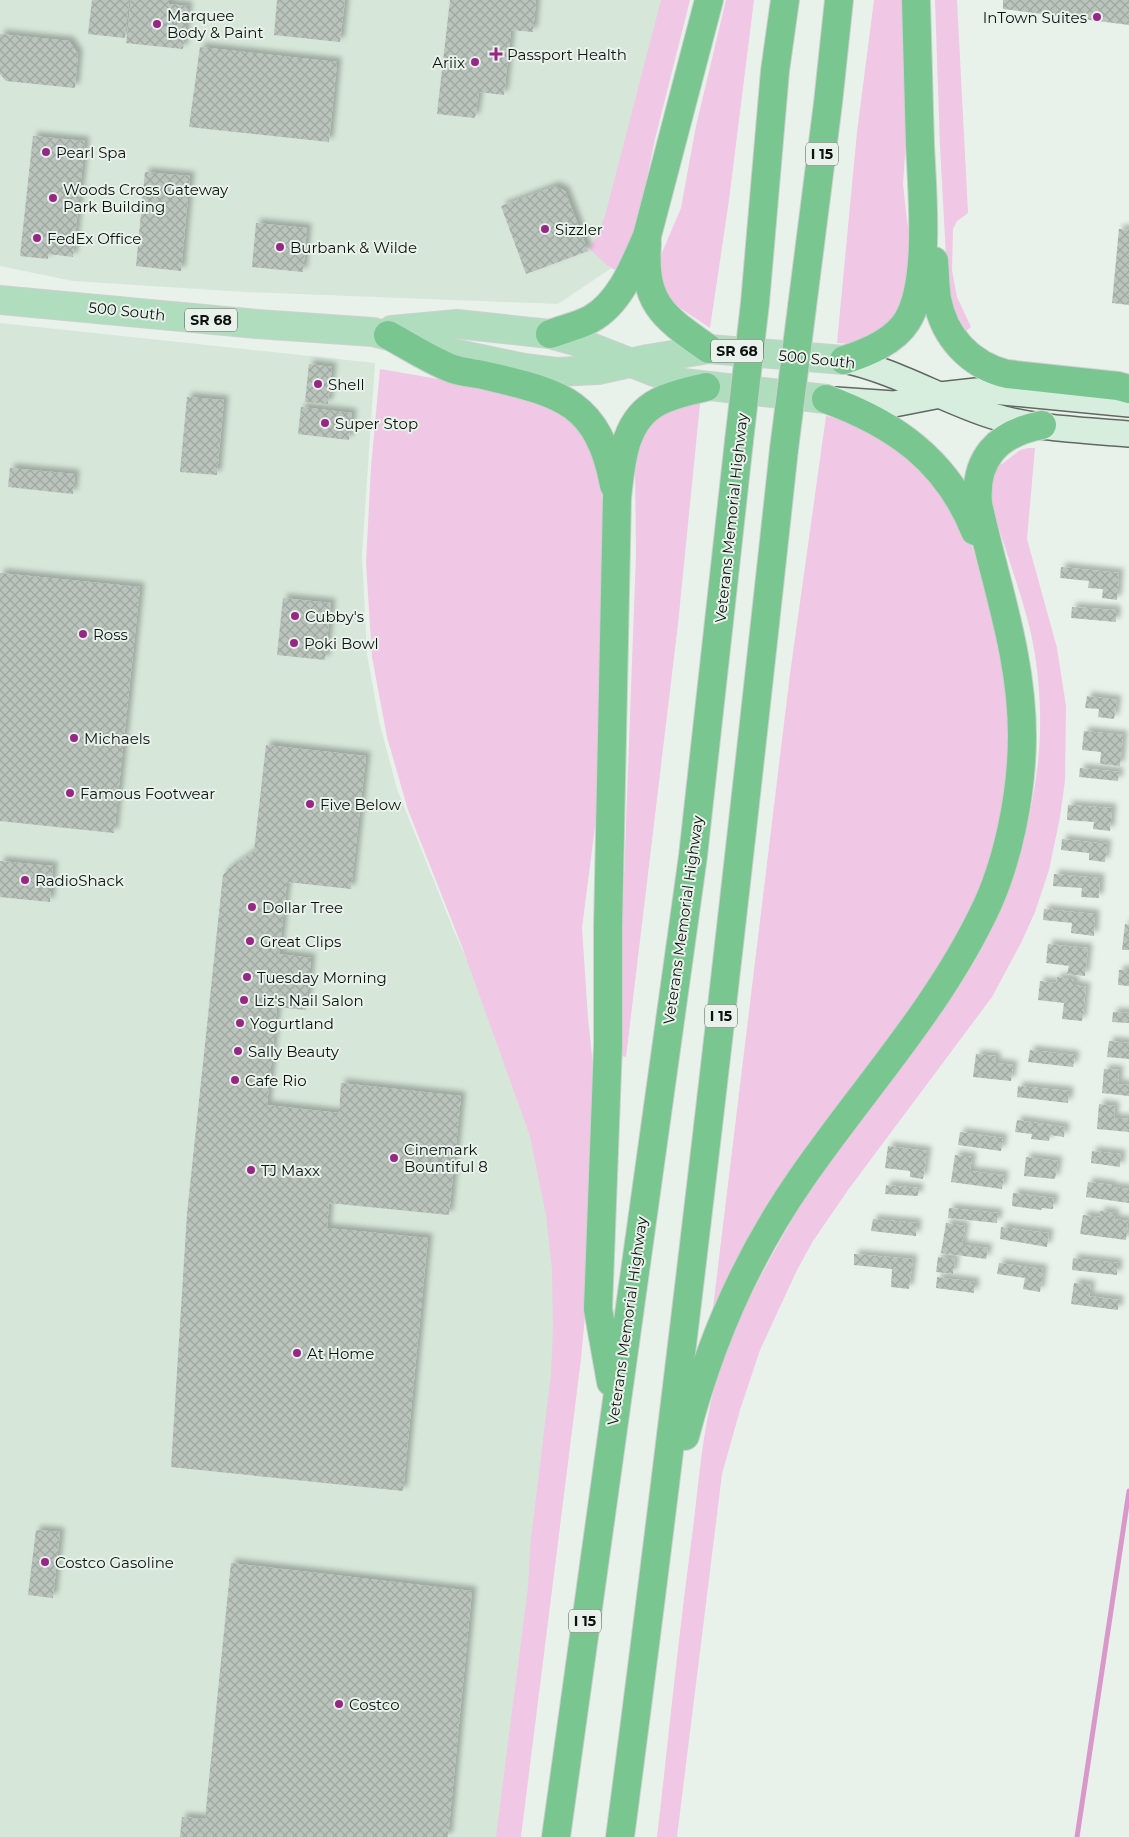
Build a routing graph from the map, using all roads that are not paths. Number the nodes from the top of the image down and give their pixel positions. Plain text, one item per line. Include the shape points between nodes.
1 (708, 0) edge
2 (785, 0) edge
3 (839, 0) edge
4 (916, 0) edge
5 (921, 170) junction
6 (647, 236) junction
7 (0, 300) edge
8 (380, 334) junction
9 (550, 334) junction
10 (709, 349) junction
11 (844, 360) junction
12 (630, 363) junction
13 (706, 387) junction
14 (1129, 389) edge
15 (940, 395) junction
16 (826, 399) junction
17 (1129, 404) edge
18 (1042, 425) junction
19 (1129, 434) edge
20 (617, 498) junction
21 (998, 588) junction
22 (615, 1406) junction
23 (654, 1582) junction
24 (556, 1837) edge
25 (620, 1837) edge

1 - 6 highway
2 - 22 highway, Veterans Memorial Highway / I 15, bridge via 755,303 693,856
3 - 23 highway, I 15, bridge
4 - 5 highway
5 - 11 highway via 921,269 912,310 907,322 882,344
5 - 14 highway via 940,313 951,336 965,353 986,367 1007,374
6 - 9 highway via 627,278 604,310 588,320
6 - 10 highway via 646,274 653,298 671,320
7 - 8 main road, 500 South / SR 68
8 - 9 main road, 500 South / SR 68 via 456,324
8 - 12 main road, 500 South / SR 68 via 542,371 584,372
8 - 20 highway via 453,369 545,391 567,401 597,432 605,447
9 - 12 main road, 500 South / SR 68
10 - 11 main road, 500 South / SR 68
10 - 12 main road, 500 South / SR 68
11 - 15 main road, 500 South / SR 68 via 887,372
12 - 13 main road, 500 South / SR 68 via 669,378
13 - 16 main road, 500 South / SR 68
13 - 20 highway via 656,402 639,418 628,438
15 - 16 main road, 500 South / SR 68 via 894,404
15 - 17 main road, 500 South / SR 68 via 992,391
15 - 18 main road, 500 South / SR 68 via 996,417
16 - 21 highway via 887,426 936,465 963,506
18 - 19 main road, 500 South / SR 68
18 - 21 highway via 1018,431 999,443 986,457 980,473 978,504
20 - 22 highway via 608,1045 598,1309
21 - 23 highway via 1008,619 1019,678 1022,738 1014,815 996,882 983,915 950,972 800,1180 763,1238 731,1301 712,1348 680,1453
22 - 24 highway, Veterans Memorial Highway / I 15
23 - 25 highway, I 15

